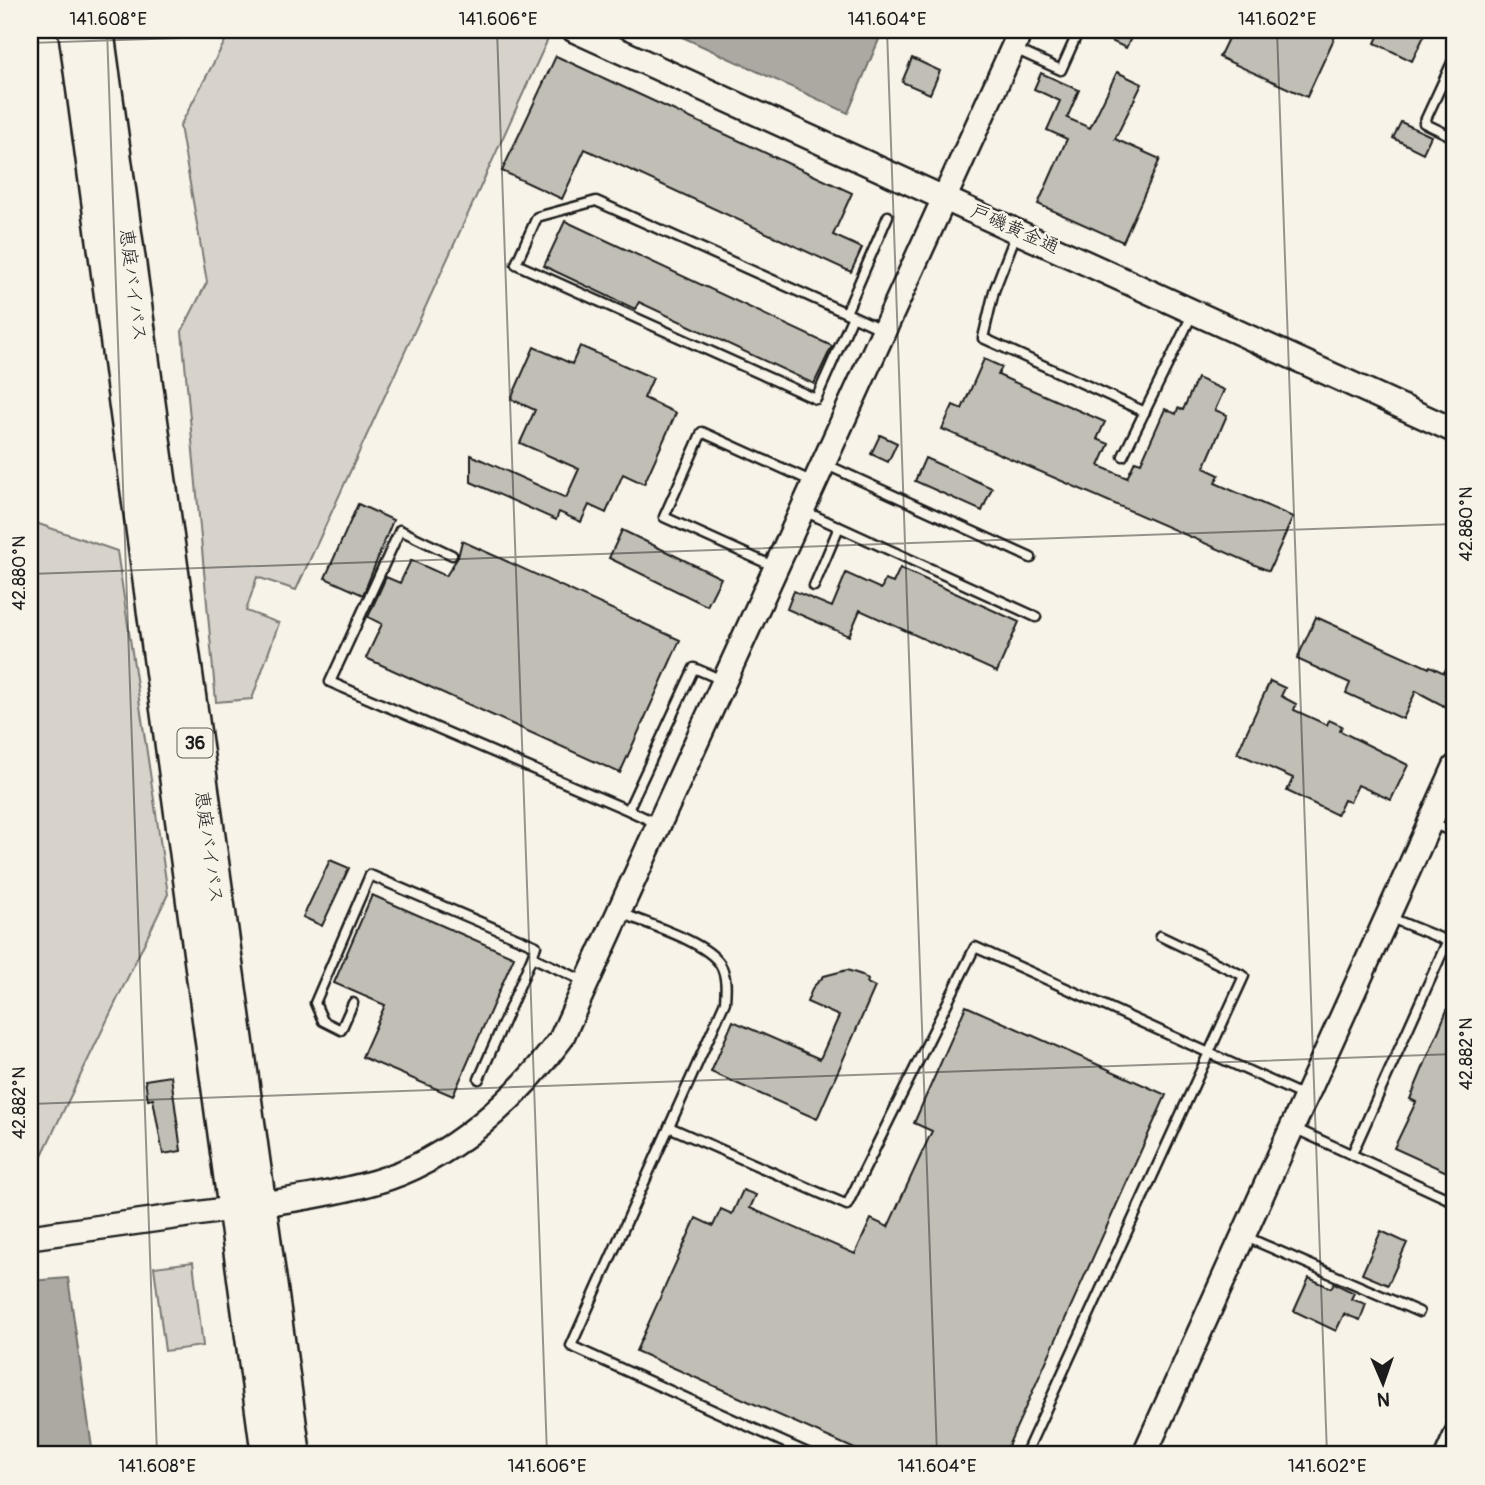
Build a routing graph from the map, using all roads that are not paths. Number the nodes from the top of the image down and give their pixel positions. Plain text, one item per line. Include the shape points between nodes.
1 (74, 30) edge
2 (98, 30) edge
3 (574, 30) edge
4 (1079, 30) edge
5 (1017, 39) edge
6 (1455, 56) edge
7 (1455, 138) edge
8 (944, 197) junction
9 (888, 216) dead end
10 (1018, 230) junction
11 (1194, 310) junction
12 (850, 315) junction
13 (883, 330) junction
14 (1145, 412) junction
15 (1455, 431) edge
16 (1123, 456) dead end
17 (818, 473) junction
18 (801, 510) junction
19 (839, 527) junction
20 (452, 555) dead end
21 (1031, 558) dead end
22 (775, 567) junction
23 (814, 586) dead end
24 (1035, 617) dead end
25 (723, 681) junction
26 (1455, 767) edge
27 (628, 810) junction
28 (1431, 822) junction
29 (658, 824) junction
30 (1455, 833) edge
31 (618, 912) junction
32 (1388, 917) junction
33 (1160, 936) dead end
34 (1452, 942) edge
35 (532, 957) junction
36 (587, 982) junction
37 (354, 1003) dead end
38 (1209, 1053) junction
39 (479, 1079) dead end
40 (1307, 1097) junction
41 (669, 1126) junction
42 (1293, 1127) junction
43 (1352, 1154) junction
44 (1455, 1202) edge
45 (246, 1207) junction
46 (1243, 1236) junction
47 (30, 1237) edge
48 (1419, 1312) dead end
49 (1455, 1419) edge
50 (267, 1455) edge
51 (295, 1455) edge
52 (812, 1455) edge
53 (1025, 1455) edge
54 (1144, 1455) edge
55 (1439, 1455) edge

1 - 45 highway, 恵庭バイパス / 36
2 - 45 highway, 恵庭バイパス / 36
3 - 8 street, 戸磯黄金通
4 - 5 lane via 1061,69
5 - 8 street
6 - 7 lane via 1424,122
8 - 10 street, 戸磯黄金通
8 - 13 street
9 - 12 lane
10 - 11 street, 戸磯黄金通
10 - 14 lane via 994,291 983,338
11 - 14 lane
11 - 15 street, 戸磯黄金通
12 - 12 lane via 816,398 516,264 537,217 596,201
12 - 13 lane
13 - 17 street
14 - 16 lane
17 - 18 street
17 - 21 lane
17 - 22 lane via 702,432 664,517
18 - 19 lane
18 - 22 street
19 - 23 lane
19 - 24 lane
20 - 27 lane via 400,530 330,682
22 - 25 street
25 - 27 lane via 694,668
25 - 29 street
26 - 28 street
27 - 29 lane
28 - 30 lane
28 - 32 street
29 - 31 street
31 - 36 street
31 - 41 lane via 707,950 720,965 726,982 725,1002
32 - 34 lane
32 - 40 street
33 - 38 lane via 1244,976
34 - 43 lane
35 - 36 lane
35 - 37 lane via 536,946 370,875 315,1003 323,1021 341,1030
35 - 39 lane
36 - 45 street via 561,1039 533,1076 472,1131 378,1181
38 - 40 lane
38 - 41 lane via 975,947 847,1205
38 - 53 lane
40 - 42 street
41 - 52 lane via 570,1346
42 - 43 lane
42 - 46 street
43 - 44 lane
45 - 47 street
45 - 50 highway, 恵庭バイパス / 36
45 - 51 highway, 恵庭バイパス / 36
46 - 48 lane
46 - 54 street
49 - 55 lane

